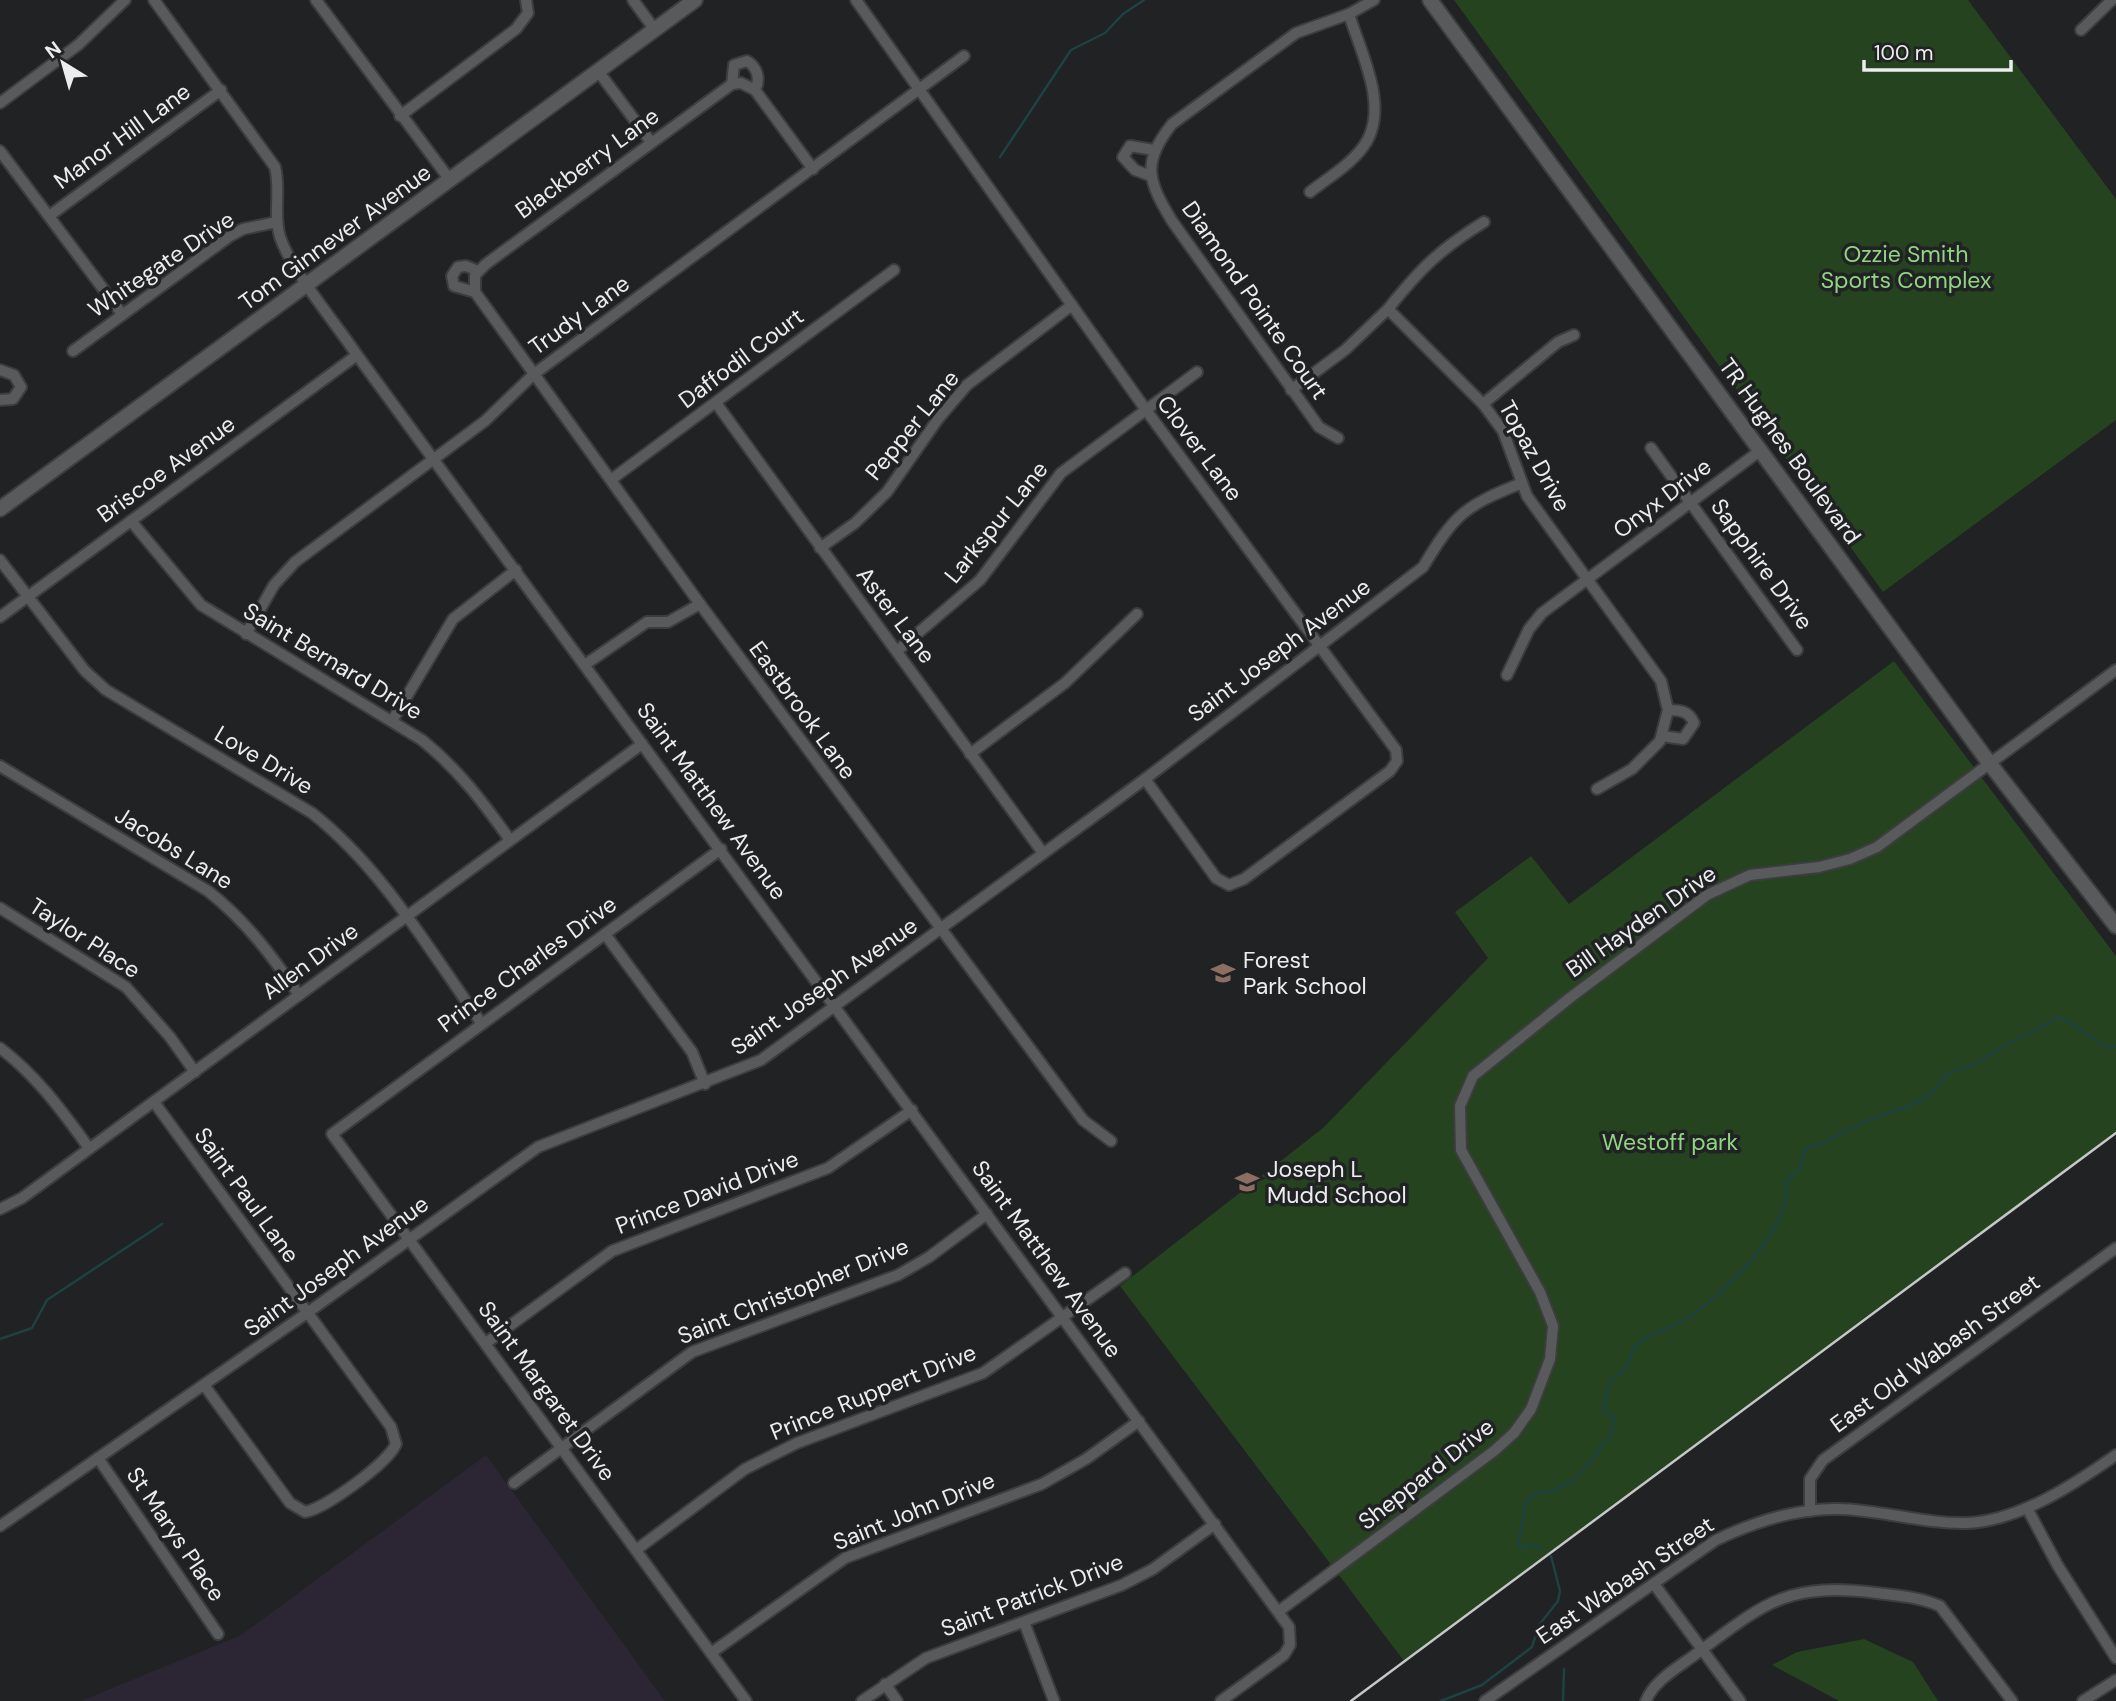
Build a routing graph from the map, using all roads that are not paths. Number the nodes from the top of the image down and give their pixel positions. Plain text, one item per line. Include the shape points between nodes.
1 (125, 0) edge
2 (154, 0) edge
3 (316, 0) edge
4 (526, 0) edge
5 (633, 0) edge
6 (695, 0) edge
7 (856, 0) edge
8 (1374, 0) edge
9 (1430, 0) edge
10 (2112, 0) edge
11 (1349, 14) junction
12 (655, 30) junction
13 (2081, 30) dead end
14 (964, 56) dead end
15 (598, 71) junction
16 (736, 83) junction
17 (919, 89) junction
18 (220, 90) junction
19 (755, 90) junction
20 (0, 103) edge
21 (400, 116) junction
22 (651, 142) junction
23 (1154, 150) junction
24 (0, 151) edge
25 (813, 169) junction
26 (1151, 176) junction
27 (450, 180) junction
28 (1310, 192) dead end
29 (48, 216) junction
30 (277, 222) junction
31 (1484, 222) dead end
32 (894, 270) dead end
33 (475, 281) joint
34 (309, 285) junction
35 (1072, 305) junction
36 (1388, 309) junction
37 (122, 314) junction
38 (1574, 335) dead end
39 (73, 351) dead end
40 (357, 355) junction
41 (0, 370) edge
42 (1198, 372) dead end
43 (534, 374) junction
44 (1291, 390) junction
45 (0, 400) edge
46 (716, 403) junction
47 (1483, 404) junction
48 (1146, 410) junction
49 (1338, 438) dead end
50 (1651, 448) dead end
51 (1761, 450) junction
52 (435, 459) junction
53 (612, 479) junction
54 (1522, 484) junction
55 (1692, 502) junction
56 (0, 509) edge
57 (131, 521) junction
58 (820, 548) junction
59 (0, 560) edge
60 (516, 570) junction
61 (1587, 580) junction
62 (26, 598) junction
63 (699, 604) junction
64 (1137, 614) dead end
65 (0, 617) edge
66 (246, 634) junction
67 (1321, 645) junction
68 (1797, 650) dead end
69 (897, 651) junction
70 (586, 664) junction
71 (2116, 670) edge
72 (1507, 675) dead end
73 (1668, 710) junction
74 (391, 721) junction
75 (1662, 736) junction
76 (642, 744) junction
77 (970, 754) junction
78 (1990, 764) junction
79 (0, 766) edge
80 (1145, 779) junction
81 (1597, 789) dead end
82 (510, 840) junction
83 (721, 849) junction
84 (1043, 853) junction
85 (0, 908) edge
86 (406, 917) junction
87 (2116, 926) edge
88 (940, 931) junction
89 (605, 934) junction
90 (299, 995) junction
91 (837, 1006) junction
92 (482, 1024) junction
93 (0, 1048) edge
94 (195, 1072) junction
95 (705, 1084) junction
96 (154, 1102) junction
97 (912, 1110) junction
98 (359, 1113) joint
99 (1111, 1141) dead end
100 (89, 1149) junction
101 (1461, 1150) joint
102 (0, 1209) edge
103 (987, 1214) junction
104 (410, 1240) junction
105 (2116, 1248) edge
106 (1125, 1273) dead end
107 (307, 1313) junction
108 (1063, 1317) junction
109 (486, 1343) junction
110 (204, 1385) junction
111 (1139, 1421) junction
112 (560, 1446) junction
113 (2116, 1454) edge
114 (98, 1458) junction
115 (514, 1483) dead end
116 (2026, 1508) junction
117 (1810, 1511) junction
118 (1215, 1524) junction
119 (0, 1526) edge
120 (636, 1550) junction
121 (1654, 1584) junction
122 (1279, 1611) junction
123 (1024, 1622) junction
124 (218, 1634) dead end
125 (1702, 1649) junction
126 (711, 1653) junction
127 (2116, 1658) edge
128 (2116, 1680) edge
129 (885, 1684) junction
130 (746, 1701) edge
131 (862, 1701) edge
132 (897, 1701) edge
133 (1054, 1701) edge
134 (1221, 1701) edge
135 (1485, 1701) edge
136 (1646, 1701) edge
137 (1740, 1701) edge
138 (2012, 1701) edge
139 (2083, 1701) edge

1 - 20 street via 78,45
2 - 18 street, Saint Matthew Avenue
3 - 21 street
4 - 21 street via 528,13 516,29
5 - 12 street
6 - 12 main road, Tom Ginnever Avenue
7 - 17 street, Clover Lane
8 - 11 street, Diamond Pointe Court
9 - 51 main road, TR Hughes Boulevard
10 - 13 street
11 - 23 street, Diamond Pointe Court via 1307,27 1278,44 1172,124
11 - 28 street via 1371,88 1374,121 1366,142
12 - 15 main road, Tom Ginnever Avenue
14 - 17 street, Trudy Lane
15 - 22 street
15 - 27 main road, Tom Ginnever Avenue
16 - 19 street
16 - 19 street, Blackberry Lane via 734,65 747,61 757,73
16 - 22 street, Blackberry Lane
17 - 25 street, Trudy Lane
17 - 35 street, Clover Lane
18 - 29 street, Manor Hill Lane
18 - 30 street, Saint Matthew Avenue via 275,167
19 - 25 street
21 - 27 street
22 - 33 street, Blackberry Lane
23 - 26 street, Diamond Pointe Court
23 - 26 street via 1129,146 1123,158 1135,170
24 - 29 street
25 - 43 street, Trudy Lane
26 - 44 street, Diamond Pointe Court via 1172,221
27 - 34 main road, Tom Ginnever Avenue
29 - 37 street
30 - 34 street, Saint Matthew Avenue via 288,255
30 - 37 street, Whitegate Drive via 230,236
31 - 36 street via 1420,268
32 - 46 street, Daffodil Court
33 - 43 street, Eastbrook Lane
34 - 40 street, Saint Matthew Avenue
34 - 56 main road, Tom Ginnever Avenue
35 - 48 street, Clover Lane
35 - 58 street, Pepper Lane via 967,385 887,492
36 - 44 street via 1345,350
36 - 47 street, Topaz Drive
37 - 39 street, Whitegate Drive
38 - 47 street via 1558,342
40 - 52 street, Saint Matthew Avenue
40 - 57 street, Briscoe Avenue
41 - 45 street via 14,374 21,387 13,399
42 - 48 street, Larkspur Lane
43 - 52 street, Trudy Lane via 485,421
43 - 53 street, Eastbrook Lane
44 - 49 street, Diamond Pointe Court via 1319,427
46 - 53 street, Daffodil Court
46 - 58 street, Aster Lane
47 - 54 street, Topaz Drive via 1503,431
48 - 67 street, Clover Lane
48 - 69 street, Larkspur Lane via 1061,473 980,580
50 - 55 street, Sapphire Drive
51 - 55 street, Onyx Drive
51 - 78 main road, TR Hughes Boulevard
52 - 60 street, Saint Matthew Avenue
52 - 66 street, Trudy Lane via 295,562 274,585
53 - 63 street, Eastbrook Lane
54 - 61 street, Topaz Drive
54 - 67 street, Saint Joseph Avenue via 1459,514 1423,567
55 - 61 street, Onyx Drive
55 - 68 street, Sapphire Drive
57 - 62 street, Briscoe Avenue
57 - 66 street, Saint Bernard Drive via 201,605
58 - 69 street, Aster Lane
59 - 62 street, Love Drive
60 - 70 street, Saint Matthew Avenue
60 - 74 street via 453,619
61 - 72 street, Onyx Drive via 1536,621
61 - 73 street, Topaz Drive via 1661,681
62 - 65 street, Briscoe Avenue
62 - 86 street, Love Drive via 106,690 312,813 339,834
63 - 70 street via 668,622 647,622
63 - 88 street, Eastbrook Lane
64 - 77 street via 1065,683
66 - 74 street, Saint Bernard Drive
67 - 80 street, Saint Joseph Avenue
67 - 80 street, Clover Lane via 1392,741 1397,761 1390,771 1229,886 1216,878
69 - 77 street, Aster Lane
70 - 76 street, Saint Matthew Avenue
71 - 78 street, Bill Hayden Drive
73 - 75 street, Topaz Drive
73 - 75 street via 1679,709 1694,723 1683,739
74 - 82 street, Saint Bernard Drive via 447,760 471,784
75 - 81 street, Topaz Drive via 1647,757
76 - 82 street, Allen Drive
76 - 83 street, Saint Matthew Avenue
77 - 84 street, Aster Lane
78 - 87 main road, TR Hughes Boulevard
78 - 101 street, Bill Hayden Drive via 1877,847 1819,867 1750,875 1727,883 1684,912 1473,1076 1460,1106
79 - 90 street, Jacobs Lane via 208,891 263,944
80 - 84 street, Saint Joseph Avenue
82 - 86 street, Allen Drive
83 - 89 street, Prince Charles Drive
83 - 91 street, Saint Matthew Avenue
84 - 88 street, Saint Joseph Avenue
85 - 94 street, Taylor Place via 126,987
86 - 90 street, Allen Drive
86 - 92 street, Love Drive
88 - 91 street, Saint Joseph Avenue
88 - 99 street, Eastbrook Lane via 1083,1120
89 - 92 street, Prince Charles Drive
89 - 95 street via 692,1052
90 - 94 street, Allen Drive
91 - 95 street, Saint Joseph Avenue via 761,1060
91 - 97 street, Saint Matthew Avenue
92 - 98 street, Prince Charles Drive
93 - 100 street via 42,1085
94 - 96 street, Allen Drive
95 - 104 street, Saint Joseph Avenue via 538,1147
96 - 100 street, Allen Drive
96 - 107 street, Saint Paul Lane
97 - 103 street, Saint Matthew Avenue
97 - 109 street, Prince David Drive via 828,1168 612,1251
98 - 104 street, Saint Margaret Drive via 332,1134
100 - 102 street, Allen Drive
101 - 122 street, Sheppard Drive via 1540,1292 1553,1326 1550,1359 1541,1384 1520,1425 1494,1451
103 - 108 street, Saint Matthew Avenue
103 - 112 street, Saint Christopher Drive via 898,1275 692,1352
104 - 107 street, Saint Joseph Avenue
104 - 109 street, Saint Margaret Drive
105 - 117 street, East Old Wabash Street via 1823,1460 1811,1479
106 - 108 street, Prince Ruppert Drive
107 - 110 street, Saint Joseph Avenue
107 - 110 street, Saint Paul Lane via 391,1427 397,1444 386,1459 321,1506 305,1512 290,1503
108 - 111 street, Saint Matthew Avenue
108 - 120 street, Prince Ruppert Drive via 983,1373 772,1454
109 - 112 street, Saint Margaret Drive
110 - 114 street, Saint Joseph Avenue
111 - 118 street, Saint Matthew Avenue
111 - 126 street, Saint John Drive via 1042,1484 845,1558
112 - 115 street, Saint Christopher Drive
112 - 120 street, Saint Margaret Drive
113 - 116 street, East Wabash Street via 2064,1491
114 - 119 street, Saint Joseph Avenue
114 - 124 street, St Marys Place
116 - 117 street, East Wabash Street via 1969,1523 1839,1509
116 - 127 street
117 - 121 street, East Wabash Street via 1742,1527
118 - 122 street, Saint Matthew Avenue
118 - 123 street, Saint Patrick Drive via 1153,1569 1122,1585
120 - 126 street, Saint Margaret Drive
121 - 125 street
121 - 135 street, East Wabash Street
122 - 134 street, Saint Matthew Avenue via 1291,1635 1284,1655
123 - 129 street, Saint Patrick Drive via 926,1658
123 - 133 street
125 - 136 street via 1650,1692
125 - 137 street
125 - 138 street via 1758,1609 1788,1595 1845,1589 1923,1599 1952,1618
126 - 130 street, Saint Margaret Drive
128 - 139 street
129 - 131 street, Saint Patrick Drive
129 - 132 street

